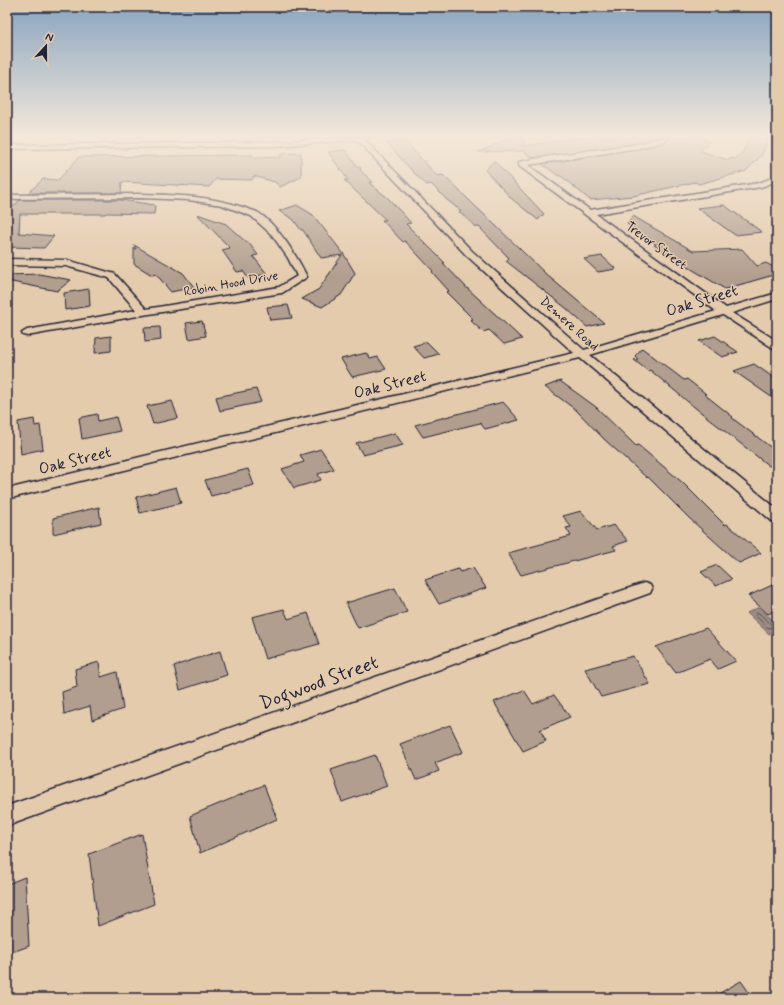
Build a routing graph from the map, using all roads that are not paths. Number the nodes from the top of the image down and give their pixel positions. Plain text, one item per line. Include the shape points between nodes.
1 (401, 184) edge
2 (548, 184) edge
3 (764, 184) edge
4 (7, 198) edge
5 (587, 213) junction
6 (7, 262) edge
7 (777, 296) edge
8 (723, 311) junction
9 (143, 312) junction
10 (27, 333) dead end
11 (777, 346) edge
12 (582, 354) junction
13 (7, 494) edge
14 (777, 517) edge
15 (644, 588) dead end
16 (7, 816) edge

1 - 12 street, Demere Road via 468,252
2 - 5 street, Trevor Street
3 - 5 street
4 - 9 street, Robin Hood Drive via 142,196 223,203 254,214 275,233 293,258 302,277 282,290
5 - 8 street, Trevor Street
6 - 9 street via 67,262 112,276
7 - 8 street, Oak Street
8 - 11 street, Trevor Street
8 - 12 street, Oak Street
9 - 10 street, Robin Hood Drive
12 - 13 street, Oak Street
12 - 14 street, Demere Road
15 - 16 street, Dogwood Street

